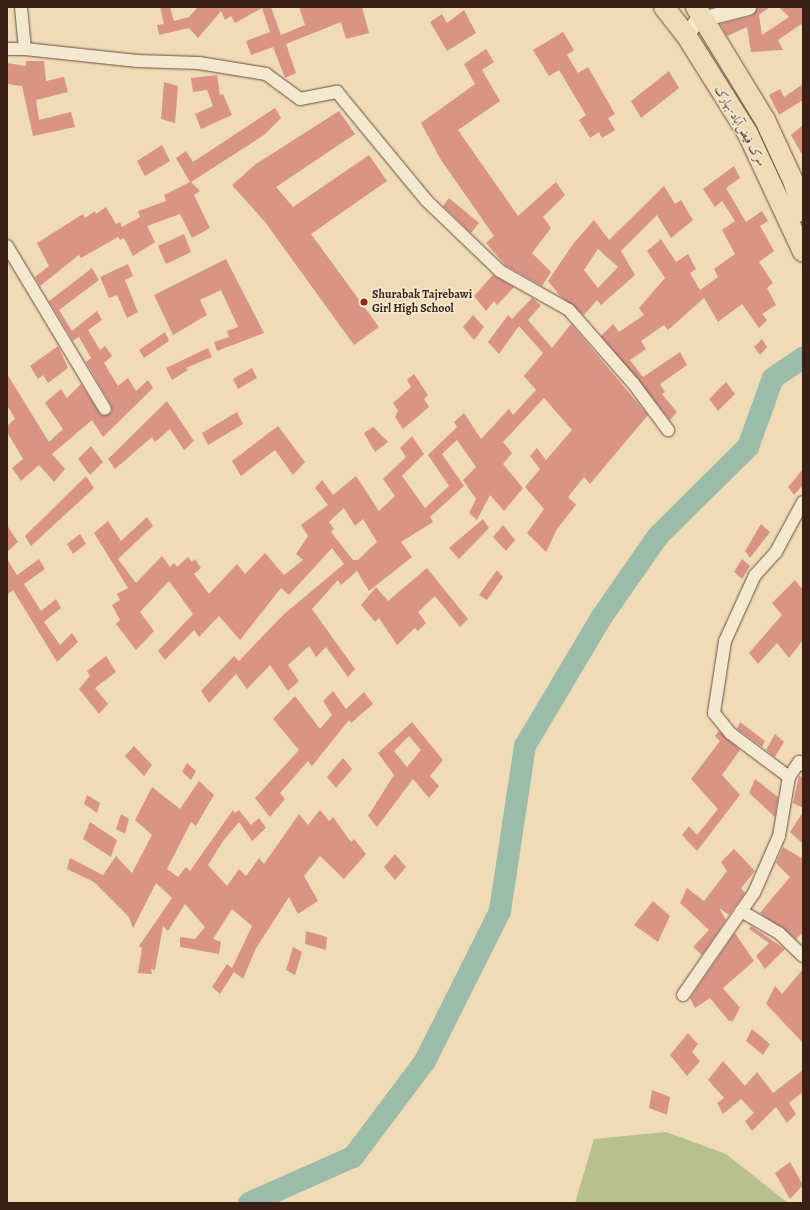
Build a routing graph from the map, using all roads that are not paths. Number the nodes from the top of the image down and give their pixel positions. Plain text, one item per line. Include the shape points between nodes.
1 (21, 7) edge
2 (664, 7) edge
3 (748, 7) edge
4 (696, 20) edge
5 (25, 48) junction
6 (7, 49) edge
7 (798, 180) edge
8 (803, 212) edge
9 (7, 246) edge
10 (803, 252) edge
11 (105, 409) dead end
12 (668, 430) dead end
13 (803, 502) edge
14 (803, 765) edge
15 (790, 777) junction
16 (741, 911) junction
17 (803, 956) edge
18 (683, 995) dead end

1 - 5 street
2 - 4 main road, سرک فیض‌آباد-بهارک
3 - 4 street
4 - 7 main road, سرک فیض‌آباد-بهارک via 765,120
4 - 10 main road, سرک فیض‌آباد-بهارک
5 - 6 street
5 - 12 street via 137,61 199,63 266,74 300,99 337,92 427,200 500,272 569,310 634,383
7 - 8 main road, سرک فیض‌آباد-بهارک
9 - 11 street
13 - 15 street via 776,552 755,575 725,641 714,713 730,733
14 - 15 street via 799,762
15 - 16 street via 779,836 754,893
16 - 17 street via 779,933
16 - 18 street

